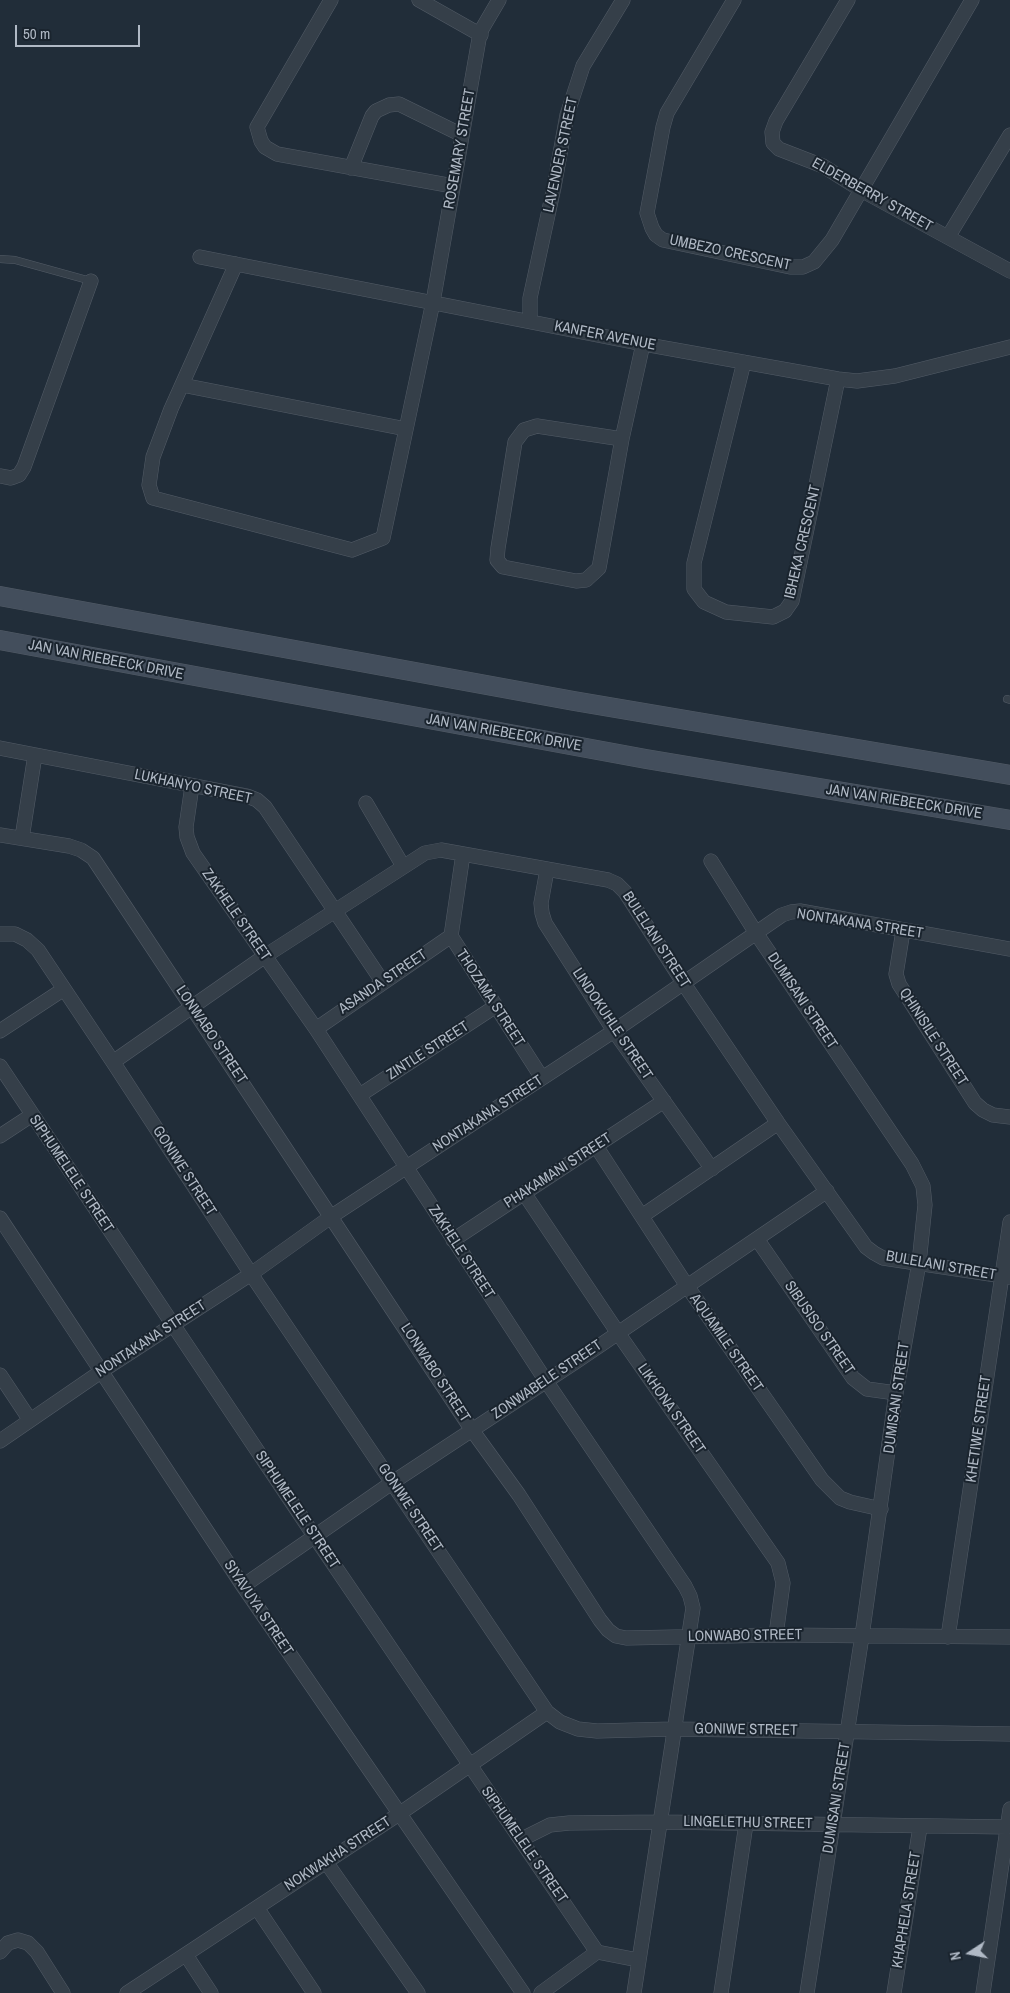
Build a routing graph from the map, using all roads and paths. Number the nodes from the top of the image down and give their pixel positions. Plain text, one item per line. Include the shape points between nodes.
1 (331, 0) edge
2 (419, 0) edge
3 (500, 0) edge
4 (624, 0) edge
5 (734, 0) edge
6 (847, 0) edge
7 (972, 0) edge
8 (481, 35) junction
9 (462, 135) junction
10 (1010, 135) edge
11 (351, 168) junction
12 (453, 186) junction
13 (861, 190) junction
14 (948, 236) junction
15 (200, 257) dead end
16 (0, 259) edge
17 (236, 264) junction
18 (1010, 271) edge
19 (92, 281) joint
20 (433, 302) junction
21 (530, 320) junction
22 (643, 344) junction
23 (1010, 347) edge
24 (744, 362) junction
25 (838, 379) junction
26 (182, 385) junction
27 (406, 429) junction
28 (622, 439) junction
29 (0, 476) edge
30 (0, 596) edge
31 (0, 640) edge
32 (0, 748) edge
33 (35, 755) junction
34 (1010, 775) edge
35 (192, 786) junction
36 (366, 803) dead end
37 (1010, 820) edge
38 (0, 835) edge
39 (22, 838) junction
40 (463, 854) junction
41 (711, 861) dead end
42 (403, 866) junction
43 (548, 870) junction
44 (336, 910) junction
45 (903, 931) junction
46 (756, 933) junction
47 (0, 934) edge
48 (451, 936) junction
49 (1010, 949) edge
50 (265, 956) junction
51 (382, 981) junction
52 (684, 984) junction
53 (64, 988) junction
54 (496, 1006) junction
55 (193, 1007) junction
56 (316, 1029) junction
57 (0, 1030) edge
58 (614, 1031) junction
59 (114, 1062) junction
60 (0, 1066) edge
61 (542, 1078) junction
62 (360, 1095) junction
63 (664, 1101) junction
64 (32, 1115) junction
65 (1010, 1117) edge
66 (778, 1123) junction
67 (0, 1136) edge
68 (596, 1146) junction
69 (405, 1167) junction
70 (712, 1169) junction
71 (827, 1191) junction
72 (524, 1193) junction
73 (332, 1216) junction
74 (642, 1216) junction
75 (0, 1218) edge
76 (1010, 1222) edge
77 (757, 1239) junction
78 (453, 1240) junction
79 (918, 1263) junction
80 (251, 1274) junction
81 (1006, 1277) edge
82 (687, 1286) junction
83 (172, 1325) junction
84 (618, 1333) junction
85 (102, 1371) junction
86 (0, 1375) edge
87 (546, 1381) junction
88 (896, 1393) junction
89 (30, 1420) junction
90 (472, 1430) junction
91 (0, 1441) edge
92 (393, 1482) junction
93 (881, 1509) junction
94 (315, 1537) junction
95 (243, 1586) junction
96 (776, 1635) junction
97 (688, 1636) junction
98 (862, 1636) junction
99 (948, 1637) junction
100 (1010, 1637) edge
101 (547, 1712) junction
102 (673, 1729) junction
103 (847, 1731) junction
104 (1010, 1734) edge
105 (470, 1767) junction
106 (1010, 1809) edge
107 (399, 1814) junction
108 (660, 1822) junction
109 (746, 1824) junction
110 (833, 1824) junction
111 (920, 1827) junction
112 (1008, 1828) junction
113 (522, 1839) junction
114 (326, 1862) junction
115 (257, 1908) junction
116 (0, 1952) edge
117 (597, 1952) junction
118 (186, 1955) junction
119 (638, 1960) junction
120 (63, 1993) edge
121 (127, 1993) edge
122 (211, 1993) edge
123 (314, 1993) edge
124 (418, 1993) edge
125 (523, 1993) edge
126 (540, 1993) edge
127 (634, 1993) edge
128 (721, 1993) edge
129 (807, 1993) edge
130 (894, 1993) edge
131 (984, 1993) edge

1 - 11 street via 257,127 265,147 277,154
2 - 8 street
3 - 8 street, ROSEMARY STREET
4 - 21 street, LAVENDER STREET via 583,66 566,115 530,298
5 - 13 street, UMBEZO CRESCENT via 679,91 662,127 647,213 656,235 663,240 790,268 803,266 822,254
6 - 13 street, ELDERBERRY STREET via 772,132 773,142 779,150 823,166
7 - 13 street, UMBEZO CRESCENT
8 - 9 street, ROSEMARY STREET
9 - 11 street via 399,104 389,104 372,116
9 - 12 street, ROSEMARY STREET
10 - 14 street
11 - 12 street
12 - 20 street, ROSEMARY STREET
13 - 14 street, ELDERBERRY STREET
14 - 18 street, ELDERBERRY STREET
15 - 17 street, KANFER AVENUE
16 - 19 lane via 15,260
17 - 20 street, KANFER AVENUE
17 - 26 street
19 - 29 street via 24,467 11,478
20 - 21 street, KANFER AVENUE
20 - 27 street, ROSEMARY STREET
21 - 22 street, KANFER AVENUE
22 - 24 street, KANFER AVENUE
22 - 28 street
23 - 25 street, KANFER AVENUE via 895,376 857,381
24 - 25 street, KANFER AVENUE
24 - 25 street, IBHEKA CRESCENT via 694,563 694,588 704,602 726,612 772,617 785,611 792,601
26 - 27 street
26 - 27 street, ROSEMARY STREET via 153,457 149,485 153,498 352,550 383,538
28 - 28 street via 599,568 586,580 576,581 503,567 497,560 498,548 515,442 524,430 537,426
30 - 34 main road via 583,702
31 - 37 main road, JAN VAN RIEBEECK DRIVE via 636,758
32 - 33 street, LUKHANYO STREET
33 - 35 street, LUKHANYO STREET
33 - 39 street
35 - 44 street, LUKHANYO STREET via 247,796 265,807
35 - 50 street, ZAKHELE STREET via 186,827 189,846
36 - 42 street
38 - 39 street, LONWABO STREET
39 - 55 street, LONWABO STREET via 69,846 93,858
40 - 42 street, BULELANI STREET via 434,850
40 - 43 street, BULELANI STREET
40 - 48 street, THOZAMA STREET
41 - 46 street, DUMISANI STREET
42 - 44 street, BULELANI STREET
43 - 52 street, BULELANI STREET via 617,884
43 - 58 street, LINDOKUHLE STREET via 541,903 545,922
44 - 50 street, BULELANI STREET
44 - 51 street, LUKHANYO STREET
45 - 46 street, NONTAKANA STREET via 800,911 782,915
45 - 49 street, NONTAKANA STREET
45 - 65 street, QHINISILE STREET via 896,974 899,984 975,1103 983,1110
46 - 52 street, NONTAKANA STREET
46 - 79 street, DUMISANI STREET via 912,1164 923,1186 925,1204
47 - 53 street, GONIWE STREET via 15,934 27,940 38,950
48 - 51 street, ASANDA STREET
48 - 54 street, THOZAMA STREET
50 - 55 street, BULELANI STREET
50 - 56 street, ZAKHELE STREET
51 - 56 street, ASANDA STREET
52 - 58 street, NONTAKANA STREET
52 - 66 street, BULELANI STREET
53 - 57 street
53 - 59 street, GONIWE STREET
54 - 61 street, THOZAMA STREET
54 - 62 street, ZINTLE STREET
55 - 59 street, BULELANI STREET
55 - 73 street, LONWABO STREET
56 - 62 street, ZAKHELE STREET
58 - 61 street, NONTAKANA STREET
58 - 63 street, LINDOKUHLE STREET
59 - 80 street, GONIWE STREET
60 - 64 street, SIPHUMELELE STREET
61 - 69 street, NONTAKANA STREET
62 - 69 street, ZAKHELE STREET
63 - 68 street, PHAKAMANI STREET
63 - 70 street, LINDOKUHLE STREET
64 - 67 street
64 - 83 street, SIPHUMELELE STREET
66 - 70 street
66 - 71 street, BULELANI STREET
68 - 72 street, PHAKAMANI STREET
68 - 74 street, AQUAMILE STREET
69 - 73 street, NONTAKANA STREET
69 - 78 street, ZAKHELE STREET
70 - 74 street
71 - 77 street, ZONWABELE STREET
71 - 79 street, BULELANI STREET via 866,1247 884,1258
72 - 78 street, PHAKAMANI STREET
72 - 84 street, LIKHONA STREET
73 - 80 street, NONTAKANA STREET
73 - 90 street, LONWABO STREET
74 - 82 street, AQUAMILE STREET
75 - 85 street, SIYAVUYA STREET
76 - 81 street, KHETIWE STREET
77 - 82 street, ZONWABELE STREET
77 - 88 street, SIBUSISO STREET via 853,1378 867,1389
78 - 87 street, ZAKHELE STREET
79 - 81 street, BULELANI STREET
79 - 88 street, DUMISANI STREET
80 - 83 street, NONTAKANA STREET
80 - 92 street, GONIWE STREET
81 - 99 street, KHETIWE STREET
82 - 84 street, ZONWABELE STREET
82 - 93 street, AQUAMILE STREET via 831,1490 850,1502
83 - 85 street, NONTAKANA STREET
83 - 94 street, SIPHUMELELE STREET
84 - 87 street, ZONWABELE STREET
84 - 96 street, LIKHONA STREET via 778,1562 784,1583
85 - 89 street, NONTAKANA STREET
85 - 95 street, SIYAVUYA STREET
86 - 89 street
87 - 90 street, ZONWABELE STREET
87 - 97 street, ZAKHELE STREET via 685,1586 692,1608
88 - 93 street, DUMISANI STREET
89 - 91 street, NONTAKANA STREET
90 - 92 street, ZONWABELE STREET
90 - 97 street, LONWABO STREET via 608,1630 626,1638
92 - 94 street, ZONWABELE STREET
92 - 101 street, GONIWE STREET
93 - 98 street, DUMISANI STREET
94 - 95 street, ZONWABELE STREET
94 - 105 street, SIPHUMELELE STREET
95 - 107 street, SIYAVUYA STREET
96 - 97 street, LONWABO STREET
96 - 98 street, LONWABO STREET
97 - 102 street, ZAKHELE STREET
98 - 99 street, LONWABO STREET
98 - 103 street, DUMISANI STREET
99 - 100 street, LONWABO STREET
101 - 102 street, GONIWE STREET via 560,1722 578,1729
101 - 105 street, NOKWAKHA STREET
102 - 103 street, GONIWE STREET
102 - 108 street
103 - 104 street, GONIWE STREET
103 - 110 street, DUMISANI STREET
105 - 107 street, NOKWAKHA STREET
105 - 113 street, SIPHUMELELE STREET
106 - 112 street
107 - 114 street, NOKWAKHA STREET
107 - 125 street, SIYAVUYA STREET
108 - 109 street, LINGELETHU STREET
108 - 113 street, LINGELETHU STREET via 550,1825
108 - 119 street
109 - 110 street, LINGELETHU STREET
109 - 128 street
110 - 111 street, LINGELETHU STREET
110 - 129 street, DUMISANI STREET
111 - 112 street, LINGELETHU STREET
111 - 130 street, KHAPHELA STREET
112 - 131 street
113 - 117 street, SIPHUMELELE STREET
114 - 115 street, NOKWAKHA STREET
114 - 124 street
115 - 118 street, NOKWAKHA STREET
115 - 123 street
116 - 120 street via 8,1943 18,1940 28,1943
117 - 119 street
117 - 126 street
118 - 121 street, NOKWAKHA STREET
118 - 122 street
119 - 127 street

